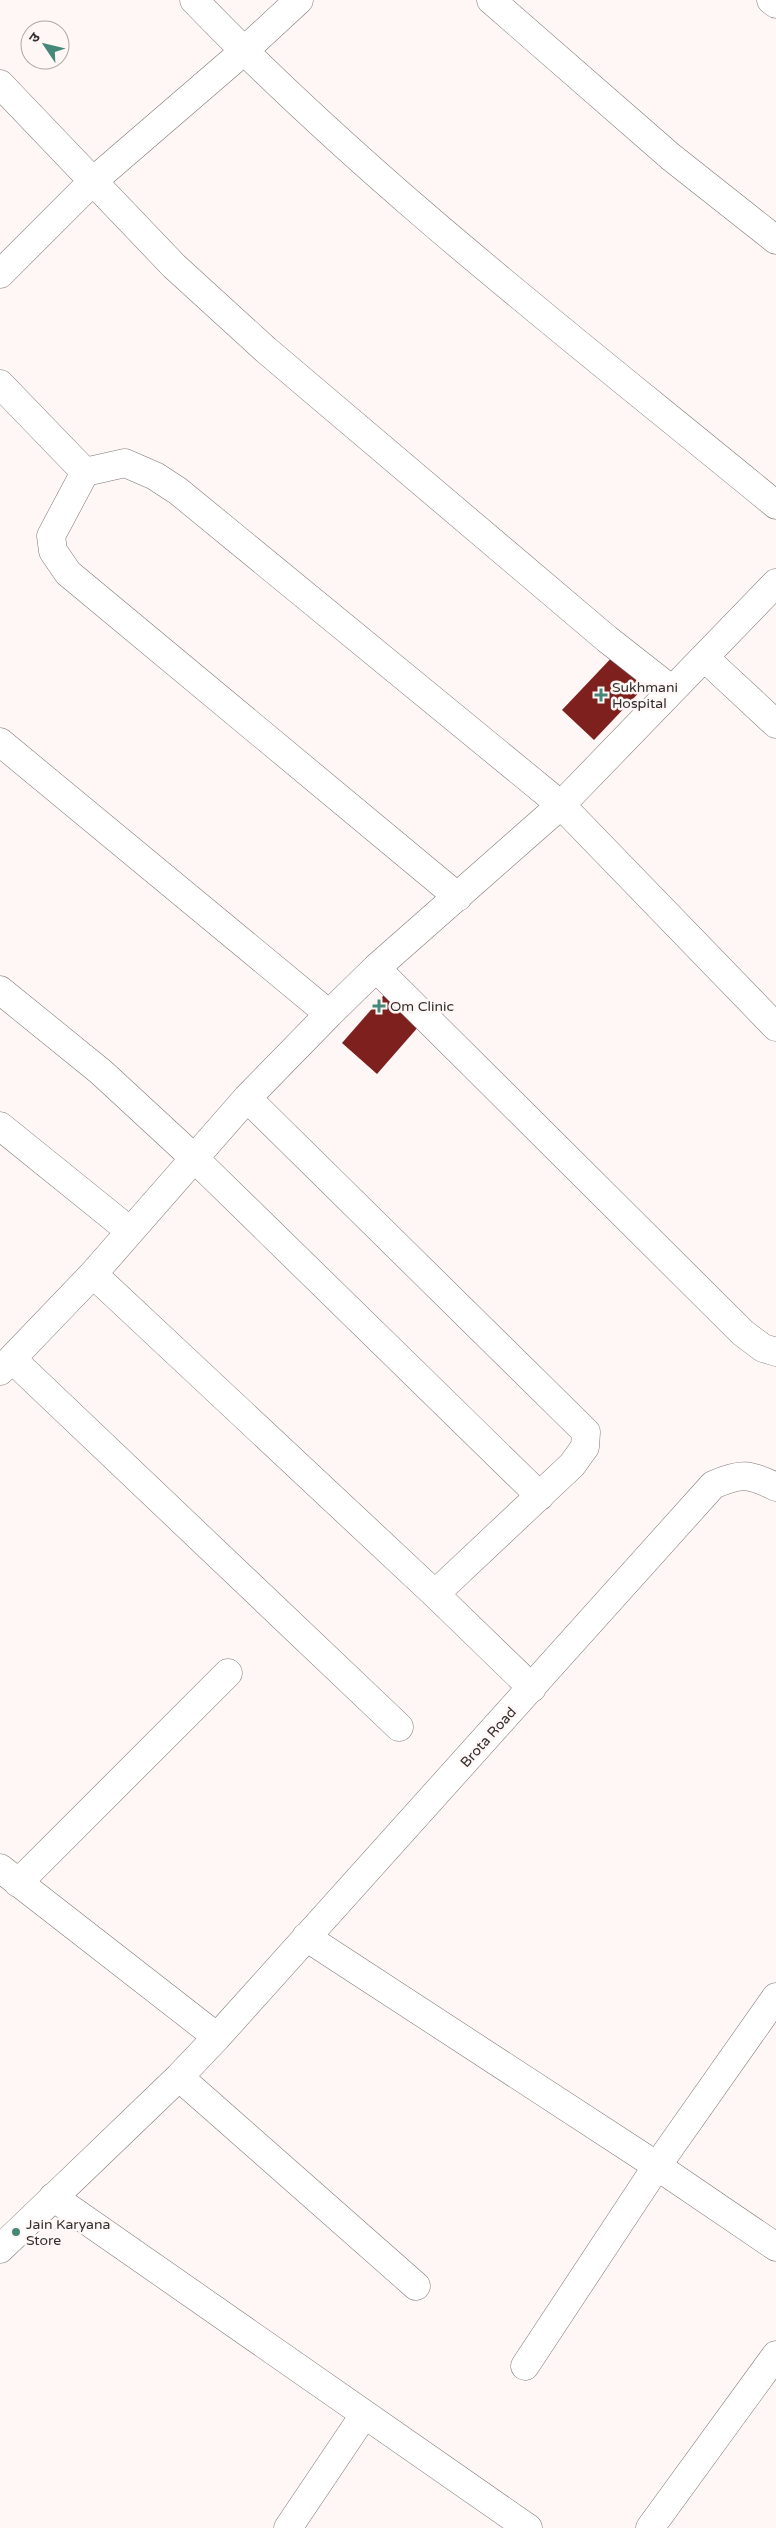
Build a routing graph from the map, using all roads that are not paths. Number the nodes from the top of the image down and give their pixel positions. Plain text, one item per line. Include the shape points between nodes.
1 (194, 0) edge
2 (299, 0) edge
3 (491, 0) edge
4 (771, 0) edge
5 (776, 4) edge
6 (244, 51) junction
7 (0, 84) edge
8 (92, 182) junction
9 (776, 240) edge
10 (0, 274) edge
11 (0, 384) edge
12 (85, 472) junction
13 (776, 505) edge
14 (776, 584) edge
15 (705, 658) junction
16 (672, 690) junction
17 (776, 724) edge
18 (0, 742) edge
19 (561, 805) junction
20 (458, 897) junction
21 (376, 968) junction
22 (0, 990) edge
23 (329, 1014) junction
24 (776, 1027) edge
25 (247, 1098) junction
26 (0, 1126) edge
27 (193, 1157) junction
28 (130, 1231) junction
29 (93, 1274) junction
30 (776, 1352) edge
31 (6, 1365) edge
32 (776, 1486) edge
33 (540, 1496) junction
34 (435, 1594) junction
35 (228, 1672) dead end
36 (532, 1688) junction
37 (399, 1727) dead end
38 (9, 1875) edge
39 (306, 1937) junction
40 (776, 1997) edge
41 (217, 2037) junction
42 (179, 2077) junction
43 (657, 2166) junction
44 (53, 2197) junction
45 (776, 2247) edge
46 (0, 2249) edge
47 (416, 2286) dead end
48 (776, 2355) edge
49 (525, 2366) dead end
50 (364, 2416) junction
51 (288, 2528) edge
52 (528, 2528) edge
53 (650, 2528) edge

1 - 6 street
2 - 6 street
3 - 9 street via 671,157
4 - 5 street
6 - 8 street
6 - 13 street via 411,205
7 - 8 street
8 - 10 street
8 - 16 street via 174,266 266,350 607,639
11 - 12 street
12 - 19 street via 125,463 178,491
12 - 20 street via 51,536 53,551 68,573
14 - 15 street
15 - 16 street
15 - 17 street
16 - 19 street
18 - 23 street
19 - 20 street
19 - 24 street
20 - 21 street
21 - 23 street
21 - 30 street via 743,1333 763,1348
22 - 27 street via 101,1072
23 - 25 street
25 - 27 street
25 - 33 street via 586,1432 585,1447 572,1465
26 - 28 street
27 - 28 street
27 - 33 street
28 - 29 street
29 - 31 street
29 - 34 street
31 - 37 street
32 - 36 street, Brota Road via 756,1478 735,1475 713,1485
33 - 34 street
34 - 36 street
35 - 38 street
36 - 39 street, Brota Road
38 - 41 street
39 - 41 street, Brota Road
39 - 43 street
40 - 43 street
41 - 42 street, Brota Road
42 - 44 street, Brota Road
42 - 47 street
43 - 45 street
43 - 49 street
44 - 46 street, Brota Road
44 - 50 street
48 - 53 street
50 - 51 street
50 - 52 street

